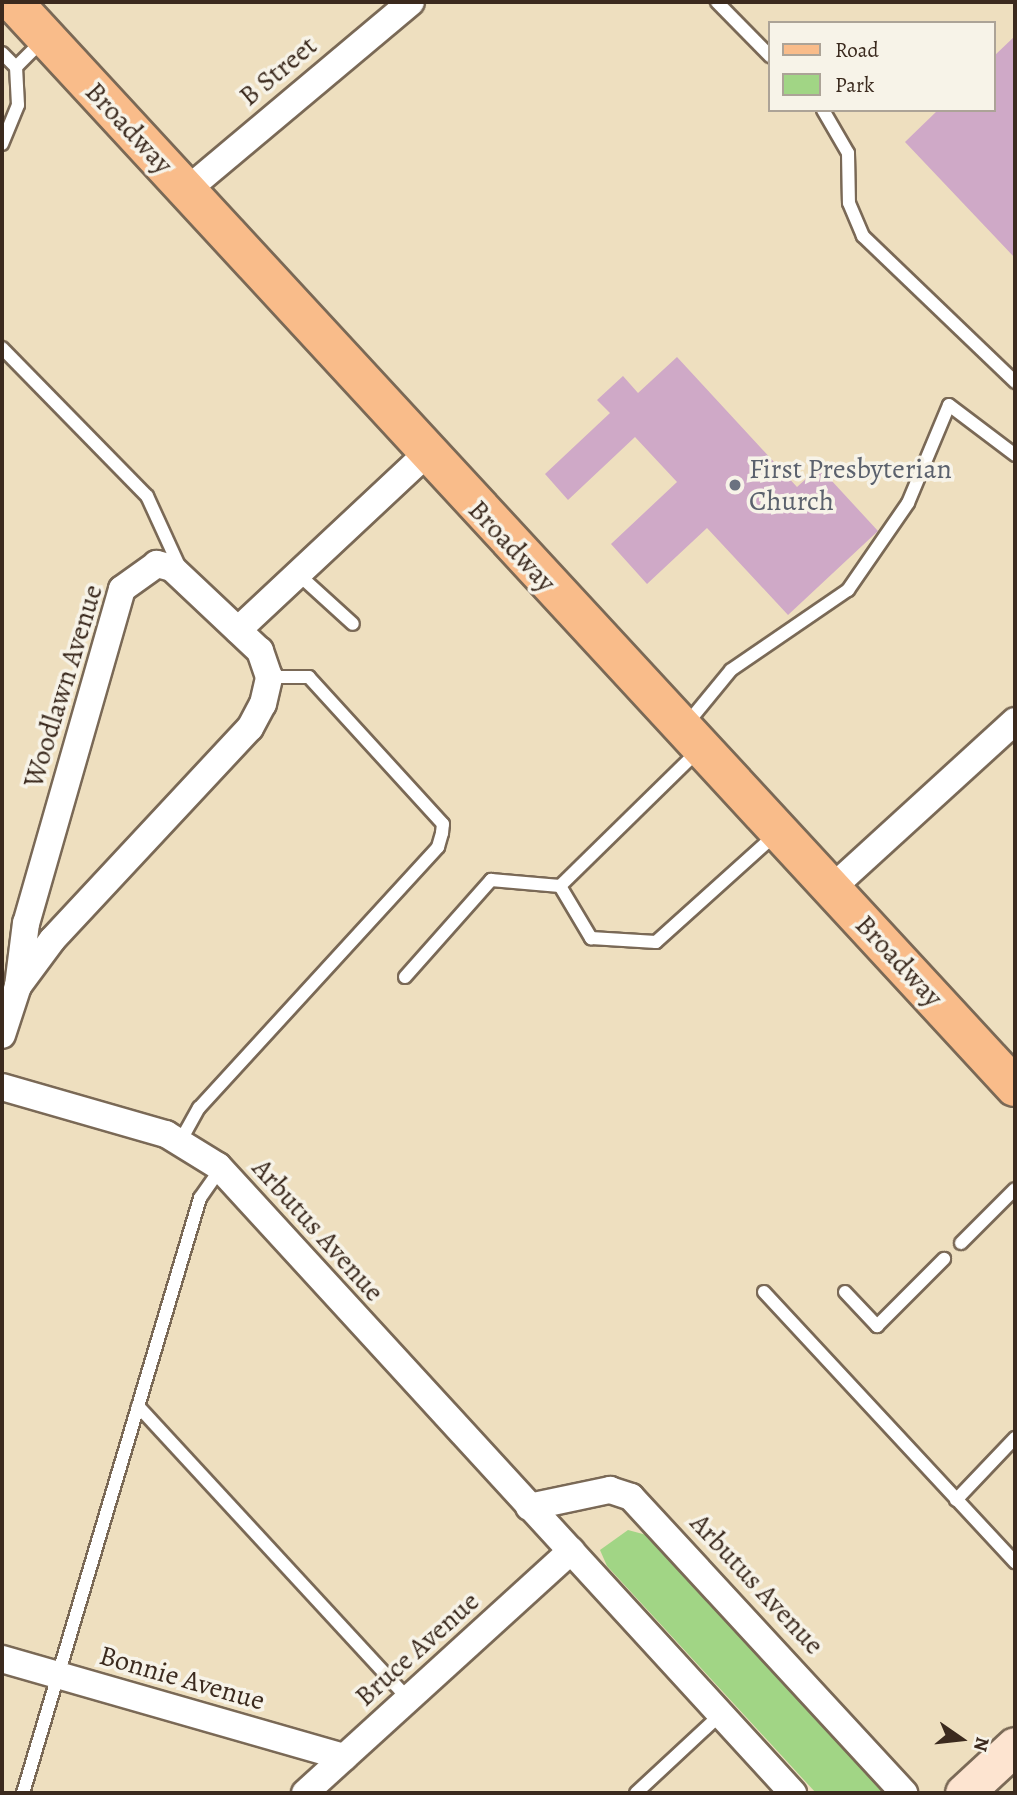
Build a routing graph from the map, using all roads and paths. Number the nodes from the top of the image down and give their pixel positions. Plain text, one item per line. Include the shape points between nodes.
1 (13, 2) edge
2 (717, 2) edge
3 (397, 6) edge
4 (46, 37) junction
5 (2, 52) edge
6 (768, 54) edge
7 (16, 67) junction
8 (823, 112) edge
9 (2, 144) edge
10 (187, 190) junction
11 (2, 348) edge
12 (1015, 382) edge
13 (426, 454) junction
14 (1015, 455) edge
15 (298, 574) junction
16 (184, 577) junction
17 (353, 624) dead end
18 (238, 630) junction
19 (269, 677) junction
20 (1014, 718) edge
21 (691, 739) junction
22 (778, 832) junction
23 (560, 886) junction
24 (831, 889) junction
25 (405, 977) dead end
26 (18, 986) junction
27 (2, 1035) edge
28 (2, 1087) edge
29 (1015, 1087) edge
30 (181, 1140) junction
31 (220, 1168) junction
32 (1015, 1189) edge
33 (961, 1243) dead end
34 (944, 1259) dead end
35 (764, 1292) dead end
36 (845, 1292) dead end
37 (138, 1406) junction
38 (1015, 1438) edge
39 (956, 1500) junction
40 (529, 1507) junction
41 (570, 1551) junction
42 (1015, 1562) edge
43 (2, 1659) edge
44 (58, 1675) junction
45 (408, 1699) junction
46 (720, 1715) junction
47 (1015, 1746) edge
48 (344, 1757) junction
49 (23, 1793) edge
50 (305, 1793) edge
51 (636, 1793) edge
52 (793, 1793) edge
53 (904, 1793) edge
54 (964, 1793) edge

1 - 4 main road, Broadway
2 - 6 lane
3 - 10 street, B Street
4 - 7 lane
4 - 10 main road, Broadway
5 - 7 lane
7 - 9 lane via 18,105
8 - 12 lane via 848,153 849,203 863,236
10 - 13 main road, Broadway
11 - 16 lane via 146,496
13 - 15 street
13 - 21 main road, Broadway
14 - 21 lane via 949,405 908,503 848,590 731,670
15 - 17 lane
15 - 18 street
16 - 18 street, Woodlawn Avenue
16 - 26 street, Woodlawn Avenue via 157,564 122,589 26,923
18 - 19 street, Woodlawn Avenue via 260,650
19 - 26 street, Woodlawn Avenue via 250,728 52,940
19 - 30 lane via 309,677 443,824 442,833 438,847 199,1108
20 - 24 street
21 - 22 main road, Broadway
21 - 23 lane
22 - 23 lane via 656,942 591,938
22 - 24 main road, Broadway
23 - 25 lane via 491,880
24 - 29 main road, Broadway
26 - 27 street, Woodlawn Avenue
28 - 30 street, Arbutus Avenue
30 - 31 street, Arbutus Avenue
31 - 37 lane via 200,1198
31 - 40 street, Arbutus Avenue
32 - 33 lane
34 - 36 lane via 877,1326
35 - 39 lane
37 - 44 lane
37 - 45 lane
38 - 39 lane
39 - 42 lane
40 - 41 street, Arbutus Avenue
40 - 53 street, Arbutus Avenue via 610,1490 631,1497
41 - 45 street, Bruce Avenue
41 - 46 street, Arbutus Avenue
43 - 44 street, Bonnie Avenue
44 - 48 street, Bonnie Avenue
44 - 49 lane
45 - 48 street, Bruce Avenue
46 - 51 lane
46 - 52 street, Arbutus Avenue
47 - 54 street
48 - 50 street, Bruce Avenue

